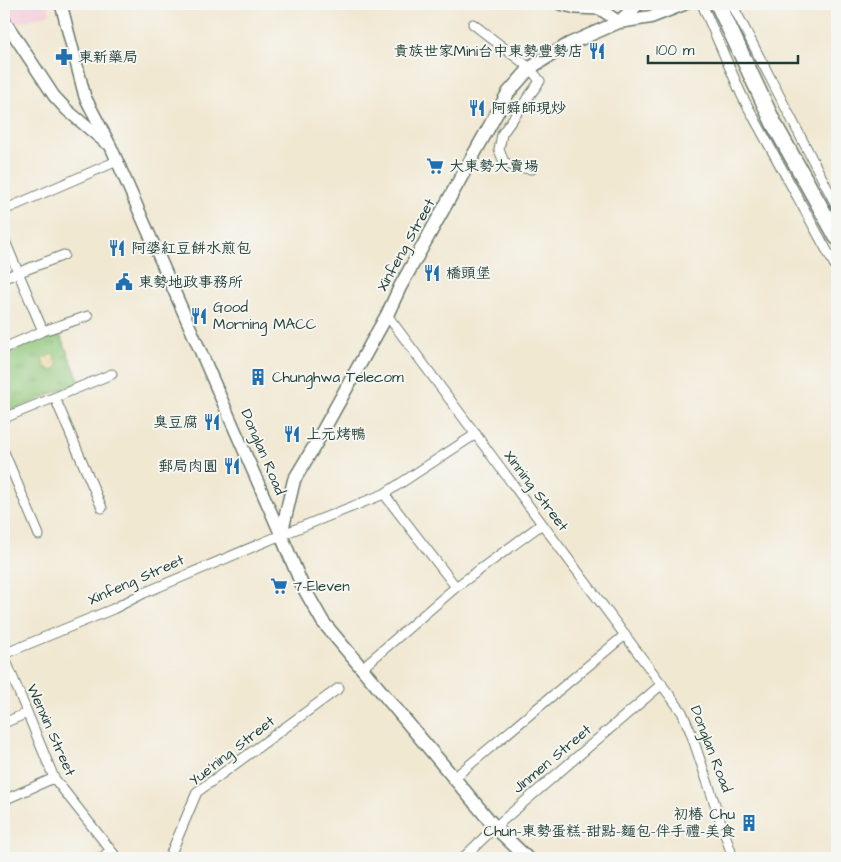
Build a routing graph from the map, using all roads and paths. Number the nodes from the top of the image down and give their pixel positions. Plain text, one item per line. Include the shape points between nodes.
1 (62, 4) edge
2 (560, 4) edge
3 (638, 4) edge
4 (684, 4) edge
5 (702, 4) edge
6 (718, 4) edge
7 (732, 4) edge
8 (4, 20) edge
9 (619, 22) junction
10 (473, 24) dead end
11 (530, 68) junction
12 (111, 147) junction
13 (117, 161) junction
14 (532, 169) dead end
15 (837, 207) edge
16 (4, 210) edge
17 (837, 238) edge
18 (4, 239) edge
19 (64, 255) dead end
20 (837, 269) edge
21 (18, 272) junction
22 (4, 278) edge
23 (388, 314) junction
24 (88, 316) dead end
25 (43, 331) junction
26 (4, 348) edge
27 (112, 374) dead end
28 (55, 398) junction
29 (4, 418) edge
30 (476, 434) junction
31 (4, 452) edge
32 (384, 494) junction
33 (102, 508) dead end
34 (542, 524) junction
35 (39, 535) dead end
36 (280, 535) junction
37 (456, 587) junction
38 (625, 635) junction
39 (4, 655) edge
40 (362, 668) junction
41 (662, 684) junction
42 (340, 688) dead end
43 (28, 713) junction
44 (4, 723) edge
45 (455, 777) junction
46 (54, 778) junction
47 (4, 800) edge
48 (495, 827) junction
49 (114, 855) edge
50 (101, 858) edge
51 (169, 858) edge
52 (464, 858) edge
53 (527, 858) edge
54 (733, 858) edge

1 - 12 street, Donglan Road via 84,97
2 - 9 street via 600,9
3 - 9 main road
4 - 9 main road via 651,17
5 - 20 street via 742,96
6 - 17 highway via 774,124
7 - 15 street
8 - 12 street via 54,96
9 - 11 main road, Xinfeng Street via 570,44
10 - 11 street
11 - 14 street via 540,81 502,134 499,150 504,162
11 - 23 main road, Xinfeng Street via 508,93
12 - 13 street, Donglan Road
13 - 16 street
13 - 36 street, Donglan Road
18 - 21 street
19 - 21 street
21 - 22 street
21 - 25 street
23 - 30 street, Xinning Street
23 - 36 main road, Xinfeng Street via 294,480
24 - 25 street
25 - 26 street
27 - 28 street
28 - 29 street
28 - 33 street
30 - 32 street, Xinfeng Street
30 - 34 street, Xinning Street
31 - 35 street
32 - 36 street, Xinfeng Street
32 - 37 street
34 - 37 street
34 - 38 street, Xinning Street
36 - 39 street, Xinfeng Street
36 - 40 main road, Donglan Road via 302,586 323,622
37 - 40 street
38 - 41 street, Xinning Street
38 - 45 street
39 - 43 street, Wenxin Street
40 - 45 main road, Donglan Road
41 - 48 street, Jinmen Street
41 - 54 street, Donglan Road via 682,712 691,733
42 - 51 street, Yue'ning Street via 197,792
43 - 44 street
43 - 46 street, Wenxin Street
45 - 48 main road, Donglan Road
46 - 47 street
46 - 49 street, Wenxin Street
48 - 52 street, Jinmen Street
48 - 53 main road, Donglan Road
49 - 50 street

